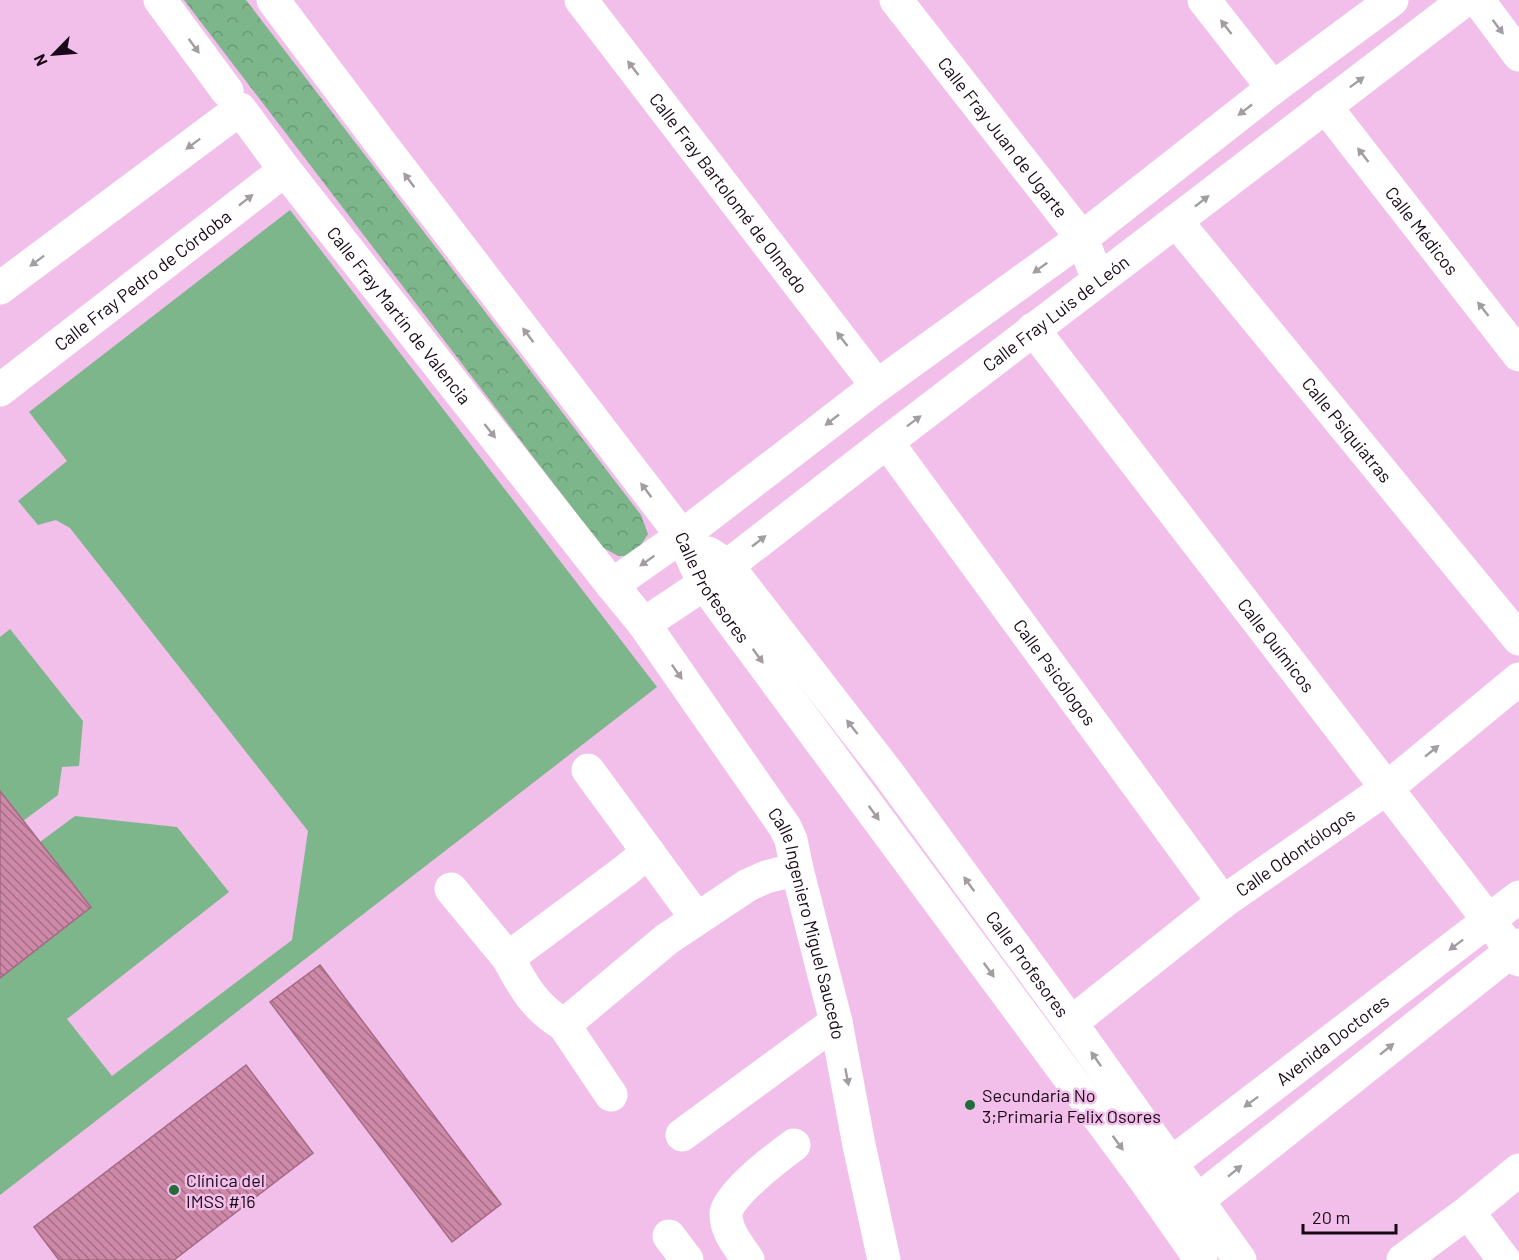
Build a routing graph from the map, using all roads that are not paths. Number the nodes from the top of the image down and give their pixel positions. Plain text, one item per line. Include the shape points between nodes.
1 (160, 0) edge
2 (273, 0) edge
3 (581, 0) edge
4 (896, 0) edge
5 (1204, 0) edge
6 (1392, 0) edge
7 (1465, 0) edge
8 (1478, 0) edge
9 (1519, 55) edge
10 (1273, 88) junction
11 (234, 100) junction
12 (1325, 106) junction
13 (285, 170) junction
14 (1176, 221) junction
15 (1082, 238) junction
16 (1098, 280) junction
17 (0, 288) edge
18 (1033, 329) junction
19 (1519, 355) edge
20 (877, 386) junction
21 (0, 390) edge
22 (886, 442) junction
23 (682, 536) junction
24 (716, 575) junction
25 (612, 585) junction
26 (644, 624) junction
27 (1519, 639) edge
28 (1519, 679) edge
29 (588, 770) dead end
30 (1387, 788) junction
31 (648, 852) junction
32 (797, 869) junction
33 (451, 889) dead end
34 (1519, 897) edge
35 (1223, 902) junction
36 (697, 919) junction
37 (1489, 920) junction
38 (1516, 952) edge
39 (508, 958) junction
40 (836, 1022) junction
41 (1071, 1023) junction
42 (564, 1026) junction
43 (611, 1095) dead end
44 (682, 1135) dead end
45 (794, 1145) dead end
46 (1519, 1170) edge
47 (1158, 1172) junction
48 (1184, 1209) junction
49 (1468, 1212) junction
50 (748, 1260) edge
51 (884, 1260) edge
52 (1201, 1260) edge
53 (1240, 1260) edge
54 (1403, 1260) edge
55 (1504, 1260) edge

1 -> 11 street, Calle Fray Martín de Valencia
23 -> 2 street
20 -> 3 street, Calle Fray Bartolomé de Olmedo
4 - 15 street, Calle Fray Juan de Ugarte
10 -> 5 street
6 - 10 street
12 -> 7 street, Calle Fray Luis de León
8 -> 9 street
10 -> 15 street
11 - 13 street, Calle Fray Martín de Valencia
11 -> 17 street
14 -> 12 street, Calle Fray Luis de León
19 -> 12 street, Calle Médicos
21 -> 13 street, Calle Fray Pedro de Córdoba
13 -> 25 street, Calle Fray Martín de Valencia
14 - 16 street, Calle Fray Luis de León
14 - 27 street, Calle Psiquiatras
15 - 16 street, Calle Fray Juan de Ugarte
15 -> 20 street
16 - 18 street, Calle Fray Luis de León
22 -> 18 street, Calle Fray Luis de León
18 - 30 street, Calle Químicos
20 -> 23 street
24 -> 22 street, Calle Fray Luis de León
22 - 35 street, Calle Psicólogos
23 - 24 street, Calle Profesores
23 -> 25 street
24 - 26 street, Calle Fray Luis de León
41 -> 24 street, Calle Profesores via 888,773
24 -> 47 street, Calle Profesores
25 - 26 street, Calle Fray Martín de Valencia
26 -> 32 street, Calle Ingeniero Miguel Saucedo via 786,827
30 -> 28 street, Calle Odontólogos
29 - 31 street
30 - 35 street, Calle Odontólogos
30 - 37 street, Calle Químicos
31 - 36 street
31 - 39 street
32 - 36 street via 747,885
32 - 40 street, Calle Ingeniero Miguel Saucedo
33 - 39 street
34 - 37 street, Avenida Doctores
35 - 41 street, Calle Odontólogos
36 - 42 street via 667,939
37 - 38 street, Calle Químicos
37 -> 47 street, Avenida Doctores
48 -> 38 street
39 - 42 street via 539,1007
40 - 44 street
40 -> 51 street, Calle Ingeniero Miguel Saucedo
47 -> 41 street, Calle Profesores
42 - 43 street
45 - 50 street via 731,1200 725,1213 730,1232
46 - 49 street
47 - 48 street, Calle Profesores
48 - 52 street, Calle Profesores
48 - 53 street, Calle Profesores
49 - 54 street
49 - 55 street

